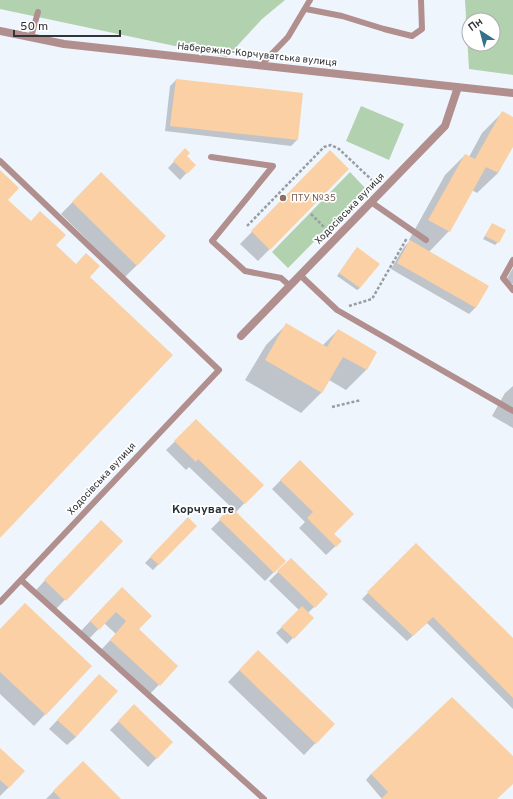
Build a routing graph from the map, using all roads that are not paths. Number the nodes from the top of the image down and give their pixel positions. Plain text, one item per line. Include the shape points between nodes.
1 (310, 0) edge
2 (421, 0) edge
3 (306, 9) junction
4 (38, 12) dead end
5 (0, 31) edge
6 (31, 37) junction
7 (260, 66) junction
8 (458, 87) junction
9 (513, 93) edge
10 (211, 157) dead end
11 (0, 161) edge
12 (371, 202) junction
13 (426, 240) dead end
14 (513, 260) edge
15 (300, 275) junction
16 (290, 286) junction
17 (513, 290) edge
18 (241, 336) dead end
19 (513, 411) edge
20 (21, 580) junction
21 (0, 602) edge
22 (264, 799) edge

1 - 3 lane
2 - 3 lane via 422,29 412,36 342,16
3 - 7 lane via 288,37
4 - 6 lane
5 - 6 street, Набережно-Корчуватська вулиця
6 - 7 street, Набережно-Корчуватська вулиця via 64,44
7 - 8 street, Набережно-Корчуватська вулиця
8 - 9 street, Набережно-Корчуватська вулиця
8 - 12 street, Ходосівська вулиця via 445,126
10 - 16 lane via 273,166 212,241 245,271 281,278
11 - 20 lane, Ходосівська вулиця via 218,370
12 - 13 lane
12 - 15 street, Ходосівська вулиця
14 - 17 lane via 503,278
15 - 16 street, Ходосівська вулиця
15 - 19 lane via 337,310
16 - 18 street, Ходосівська вулиця
20 - 21 lane, Ходосівська вулиця
20 - 22 lane

